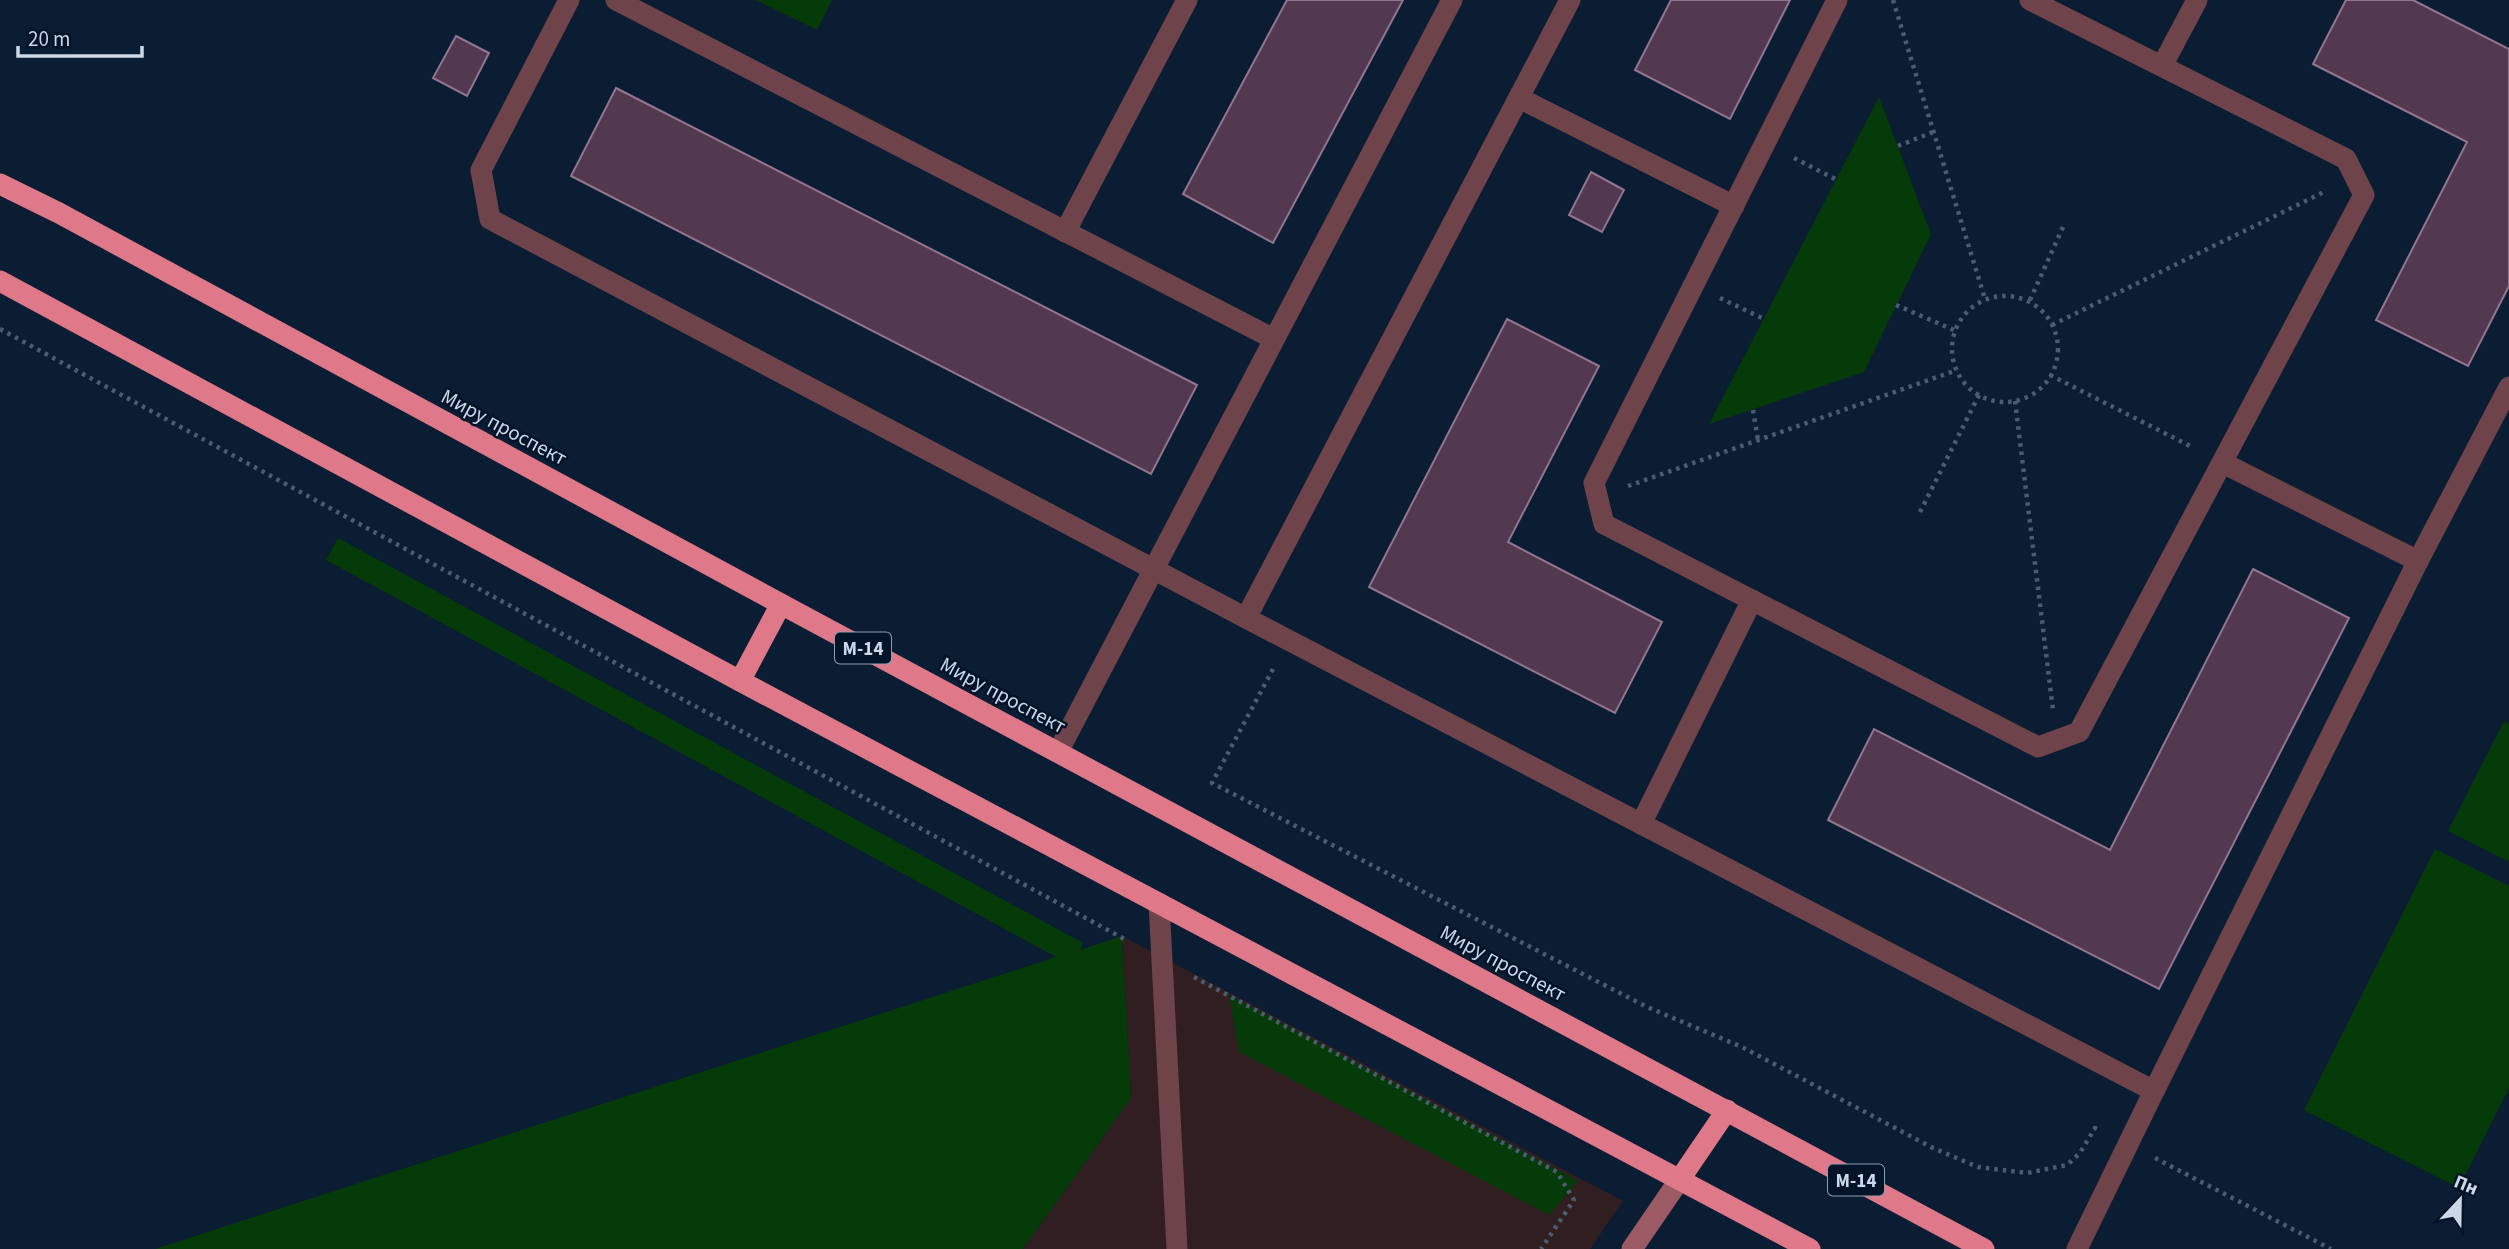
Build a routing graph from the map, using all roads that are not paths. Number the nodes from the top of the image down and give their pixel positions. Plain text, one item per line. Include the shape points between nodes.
1 (569, 0) edge
2 (616, 0) edge
3 (1187, 0) edge
4 (1452, 0) edge
5 (1570, 0) edge
6 (1837, 0) edge
7 (2030, 0) edge
8 (2197, 0) edge
9 (2162, 66) junction
10 (1519, 98) junction
11 (0, 184) edge
12 (1734, 206) junction
13 (1065, 232) junction
14 (0, 281) edge
15 (1274, 339) junction
16 (2509, 387) edge
17 (2222, 463) junction
18 (2418, 561) junction
19 (1154, 569) junction
20 (1752, 600) junction
21 (781, 604) junction
22 (1246, 618) junction
23 (740, 681) junction
24 (1058, 752) junction
25 (1641, 824) junction
26 (1159, 903) junction
27 (2154, 1091) junction
28 (1727, 1110) junction
29 (1680, 1179) junction
30 (1177, 1249) edge
31 (1632, 1249) edge
32 (1810, 1249) edge
33 (1984, 1249) edge
34 (2077, 1249) edge

1 - 19 lane via 481,170 490,219
2 - 13 lane
3 - 13 lane
4 - 15 lane
5 - 10 lane
6 - 12 lane
7 - 9 lane
8 - 9 lane
9 - 17 lane via 2346,159 2364,195
10 - 12 lane
10 - 22 lane
11 - 21 highway, Миру проспект / М-14
12 - 20 lane via 1594,483 1604,524
13 - 15 lane
14 - 23 highway
15 - 19 lane
16 - 18 lane
17 - 18 lane
17 - 20 lane via 2080,732 2038,747
18 - 27 lane
19 - 22 lane
19 - 24 lane
20 - 25 lane
21 - 23 highway
21 - 24 highway, Миру проспект / М-14
22 - 25 lane
23 - 26 highway
24 - 28 highway, Миру проспект / М-14
25 - 27 lane
26 - 29 highway
26 - 30 lane
27 - 34 lane
28 - 29 highway
28 - 33 highway, Миру проспект / М-14
29 - 31 street
29 - 32 highway

